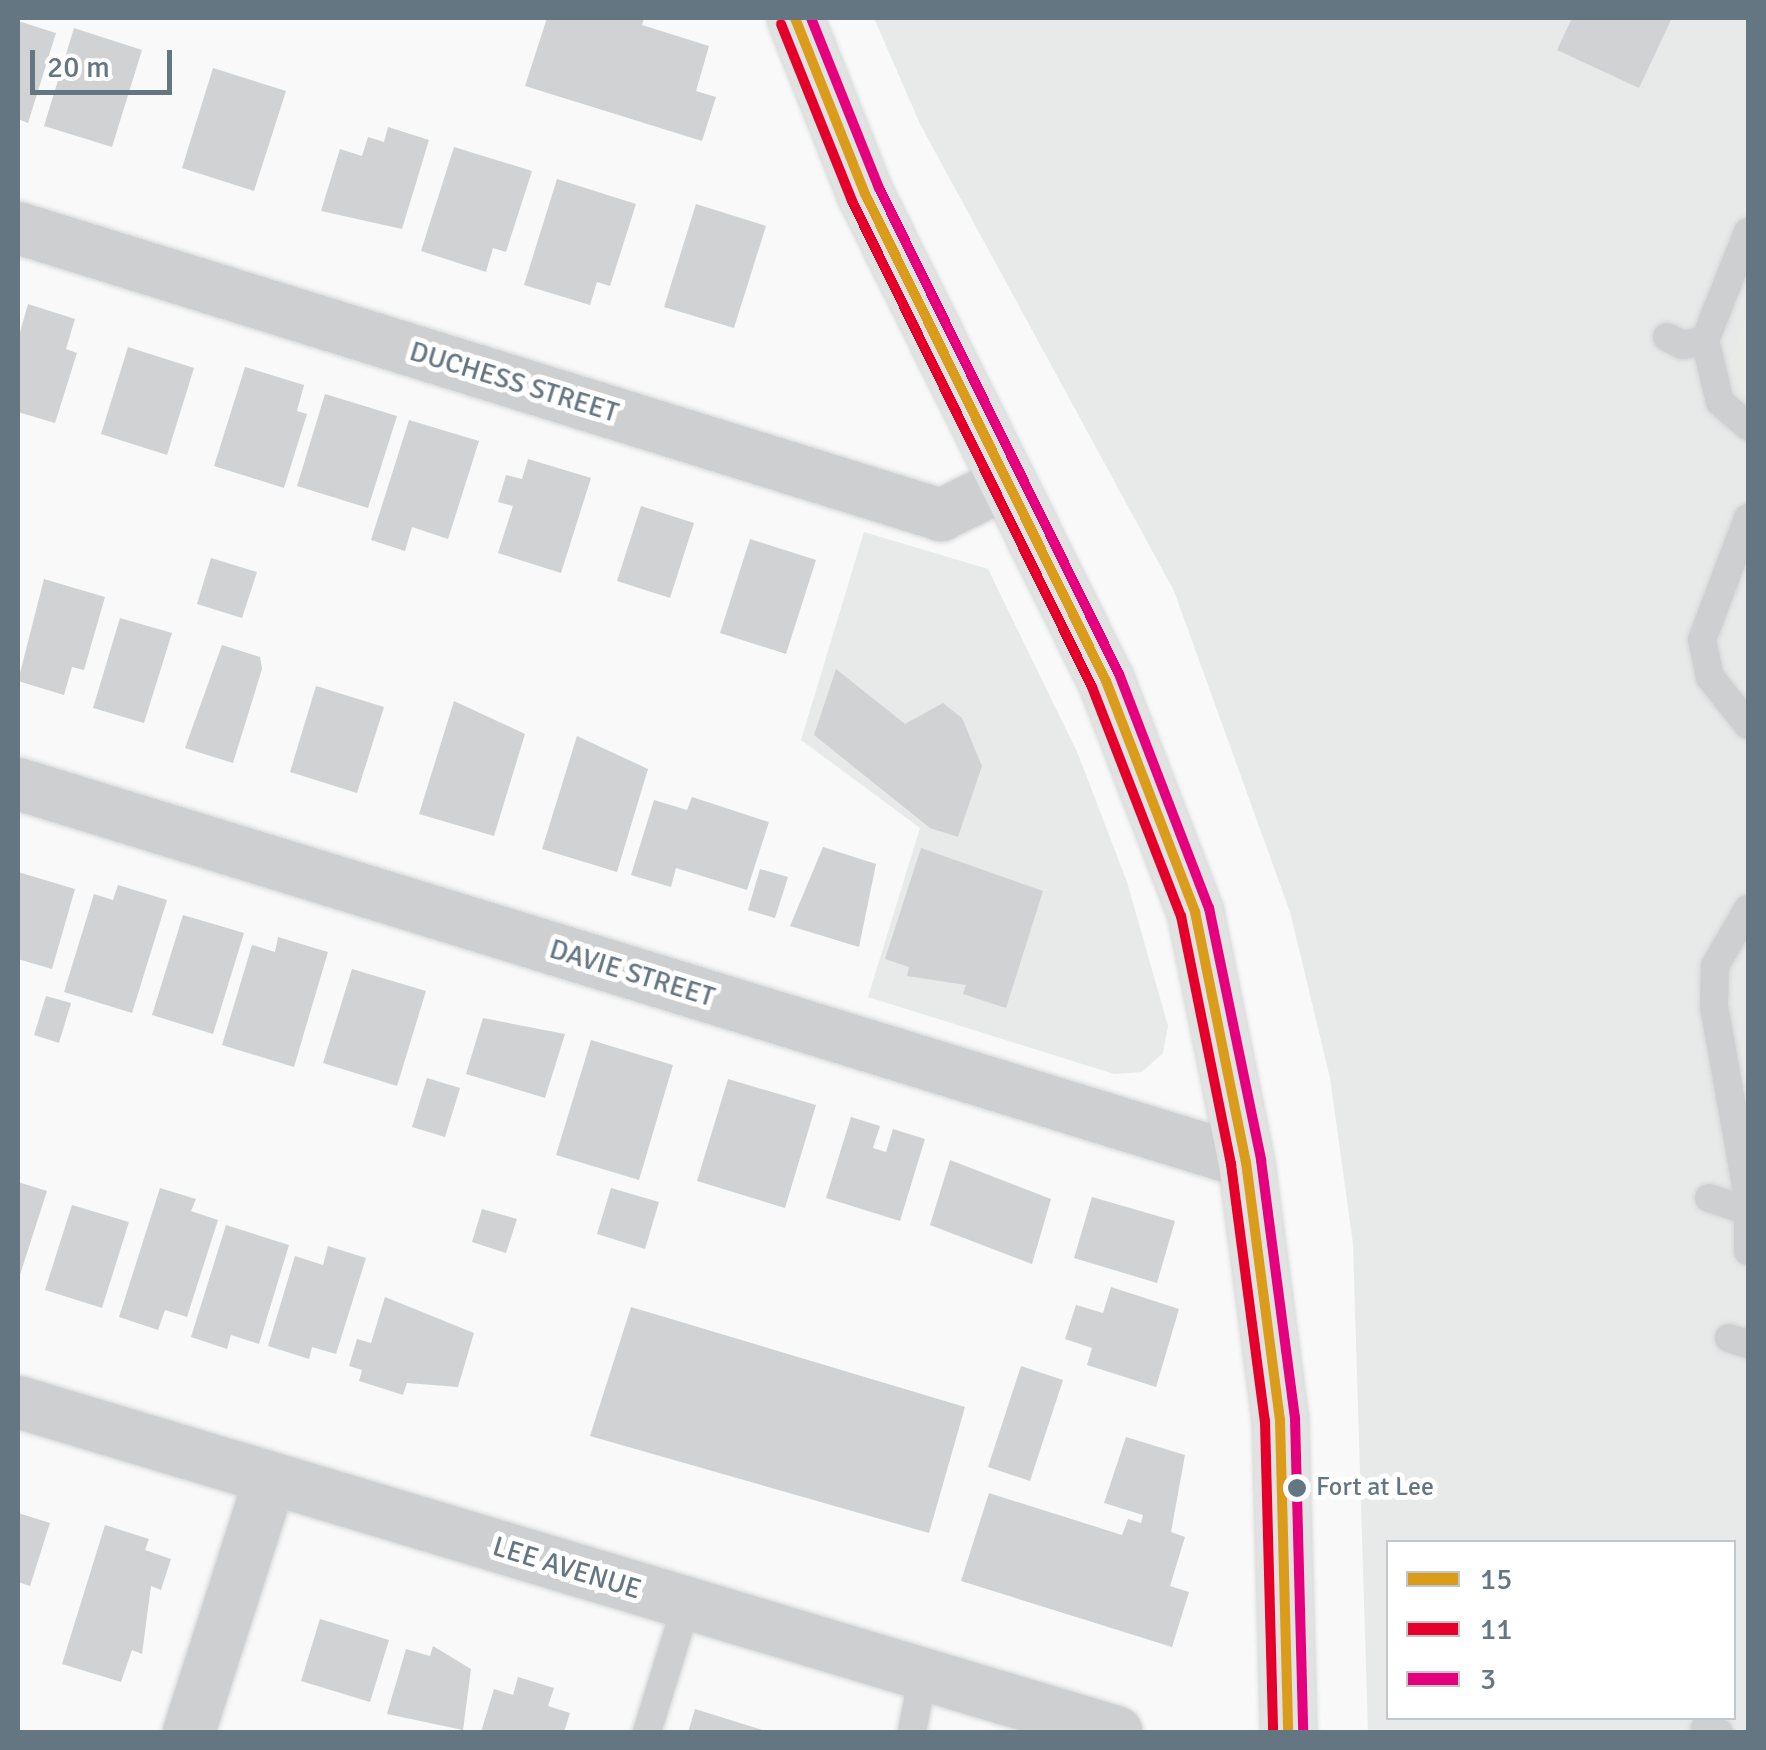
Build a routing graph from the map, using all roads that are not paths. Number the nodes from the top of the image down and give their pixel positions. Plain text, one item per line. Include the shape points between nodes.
1 (795, 18) edge
2 (18, 228) edge
3 (1748, 232) edge
4 (1748, 426) edge
5 (1006, 483) junction
6 (1748, 518) edge
7 (1748, 725) edge
8 (18, 784) edge
9 (1748, 909) edge
10 (1246, 1162) junction
11 (1748, 1169) edge
12 (1748, 1196) edge
13 (1709, 1198) dead end
14 (1748, 1213) edge
15 (1748, 1251) edge
16 (18, 1402) edge
17 (270, 1480) junction
18 (687, 1603) junction
19 (924, 1674) junction
20 (190, 1732) edge
21 (647, 1732) edge
22 (912, 1732) edge
23 (1116, 1732) edge
24 (1288, 1732) edge

1 - 5 main road via 865,194
2 - 5 street, DUCHESS STREET via 941,515
3 - 4 lane via 1682,347 1720,402
5 - 10 main road via 1106,681 1166,828 1224,1030
6 - 7 lane via 1702,640 1710,677
8 - 10 street, DAVIE STREET
9 - 11 lane via 1715,966 1714,1006
10 - 24 main road via 1280,1420
11 - 12 lane
13 - 14 lane
14 - 15 lane
16 - 17 street, LEE AVENUE
17 - 18 street, LEE AVENUE
17 - 20 street
18 - 19 street, LEE AVENUE
18 - 21 lane
19 - 22 lane
19 - 23 street, LEE AVENUE

